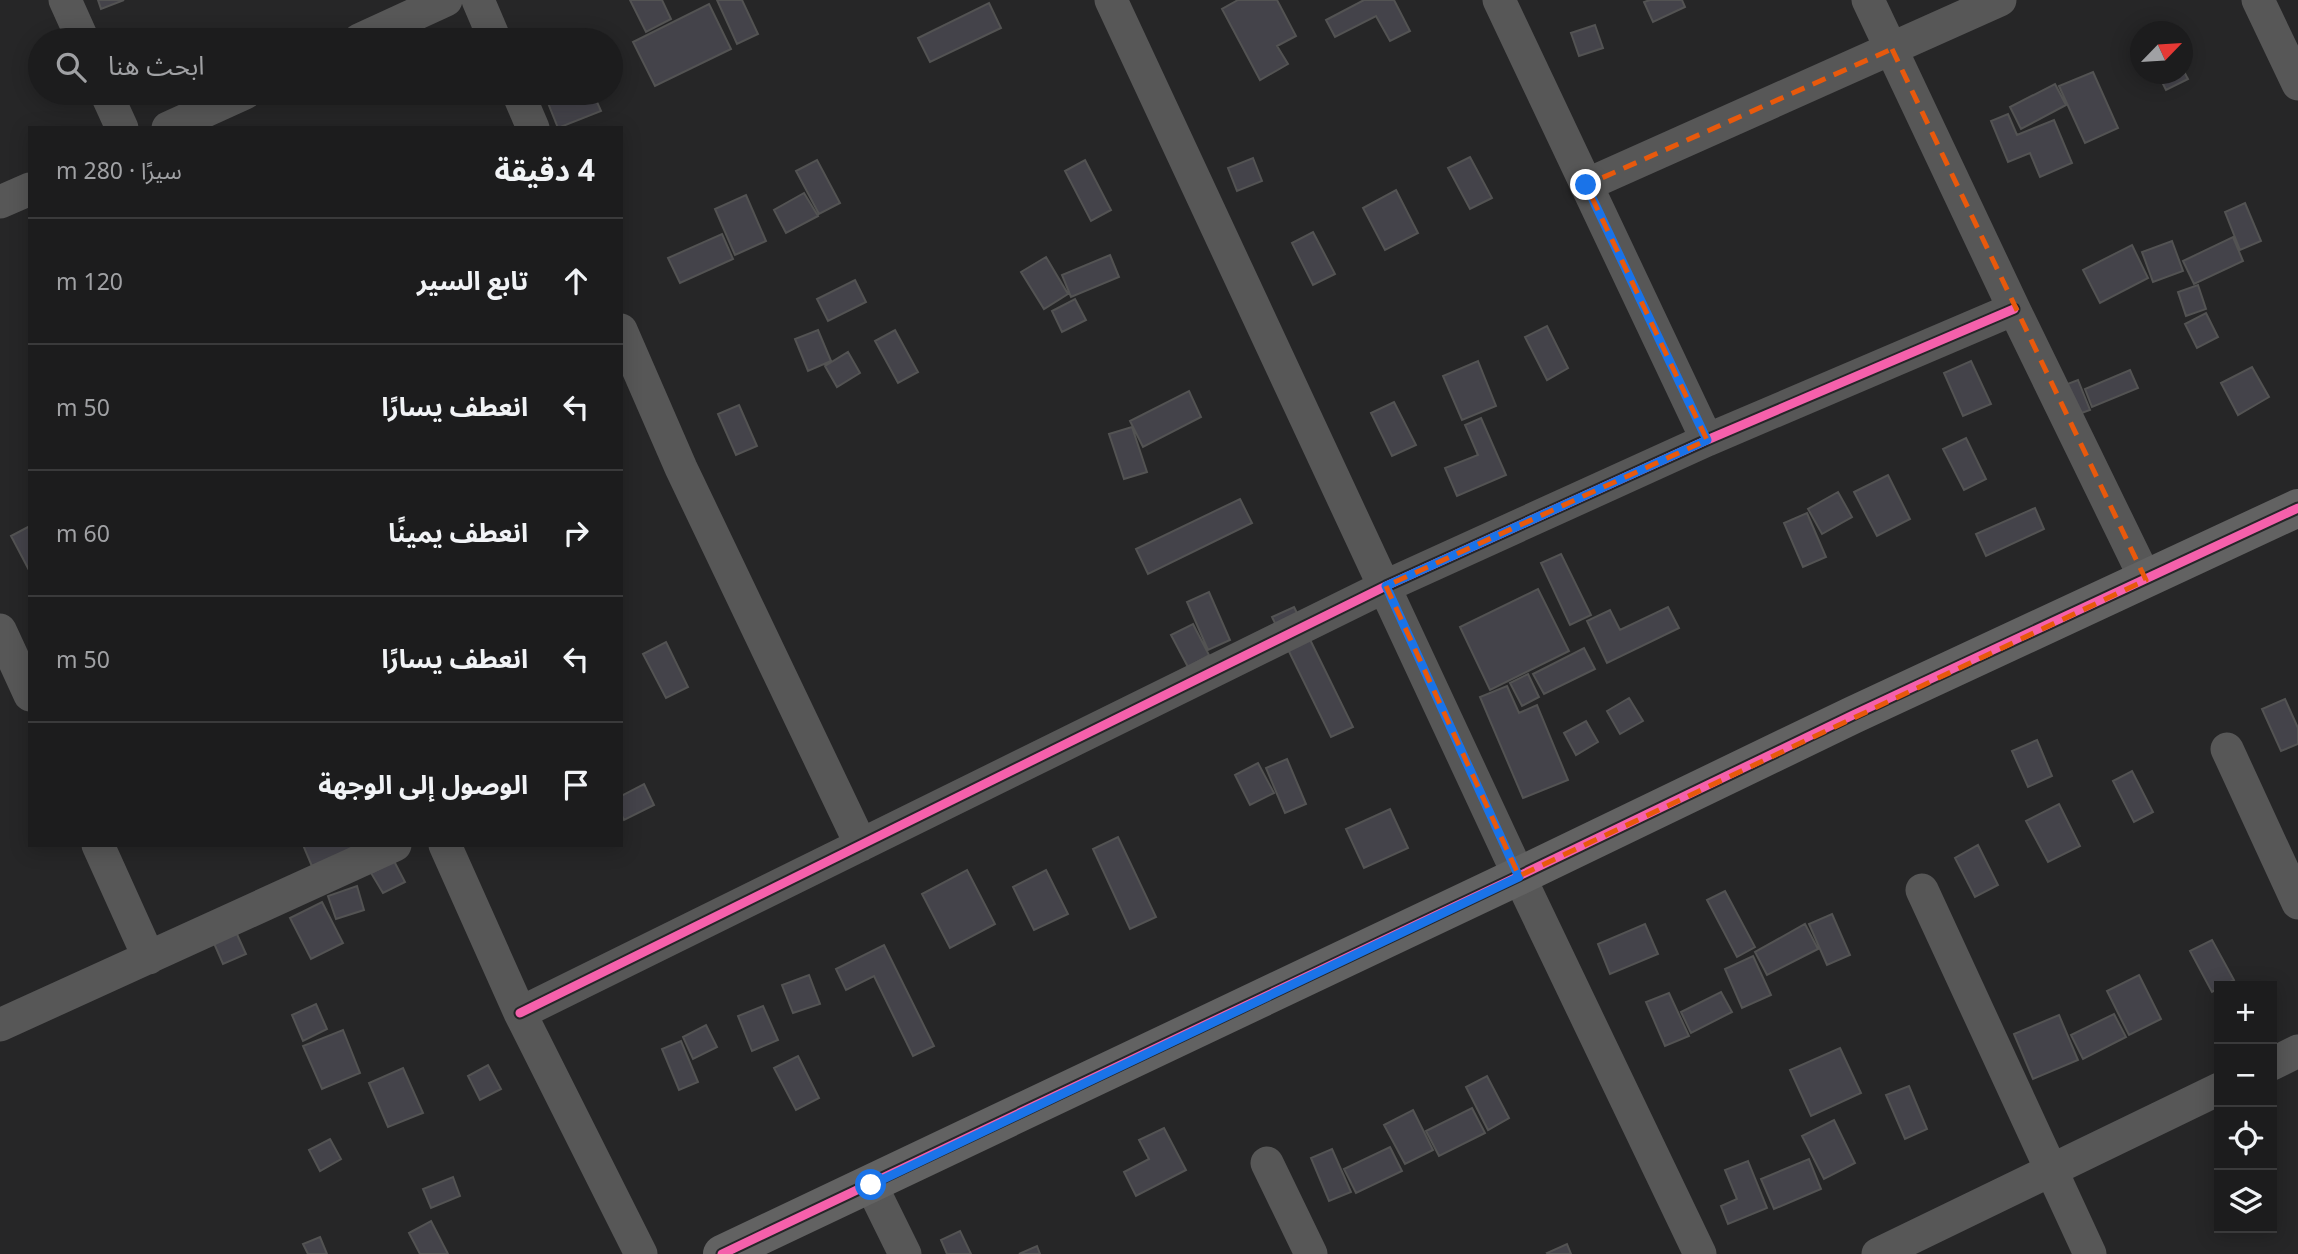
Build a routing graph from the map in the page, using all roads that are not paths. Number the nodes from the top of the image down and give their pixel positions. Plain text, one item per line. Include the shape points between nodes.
1 (65, 0) edge
2 (446, 0) edge
3 (478, 0) edge
4 (1111, 0) edge
5 (1499, 0) edge
6 (1868, 0) edge
7 (2000, 0) edge
8 (2258, 0) edge
9 (78, 28) edge
10 (385, 28) edge
11 (490, 28) edge
12 (1892, 49) junction
13 (2298, 84) edge
14 (111, 105) edge
15 (218, 105) edge
16 (523, 105) edge
17 (121, 126) edge
18 (172, 126) edge
19 (532, 126) edge
20 (1586, 185) junction
21 (28, 190) edge
22 (0, 202) edge
23 (2014, 309) junction
24 (623, 335) edge
25 (1707, 440) junction
26 (2298, 508) edge
27 (2146, 580) junction
28 (1386, 586) junction
29 (0, 630) edge
30 (28, 691) edge
31 (2227, 749) dead end
32 (861, 845) junction
33 (99, 847) edge
34 (391, 847) edge
35 (446, 847) edge
36 (1519, 877) junction
37 (1922, 890) dead end
38 (2298, 903) edge
39 (149, 958) junction
40 (520, 1013) junction
41 (0, 1025) edge
42 (2298, 1051) edge
43 (2277, 1062) edge
44 (2214, 1091) edge
45 (1267, 1163) dead end
46 (2050, 1169) junction
47 (871, 1185) junction
48 (641, 1254) edge
49 (722, 1254) edge
50 (905, 1254) edge
51 (1311, 1254) edge
52 (1700, 1254) edge
53 (1878, 1254) edge
54 (2090, 1254) edge

1 - 9 street
2 - 10 street
3 - 11 street
4 - 28 street
5 - 20 street
6 - 12 street
7 - 12 street
8 - 13 street
12 - 20 street
12 - 23 street
14 - 17 street
15 - 18 street
16 - 19 street
20 - 25 street
21 - 22 street
23 - 25 street
23 - 27 street
24 - 32 street via 681,468
25 - 28 street
26 - 27 street
27 - 36 street
28 - 32 street
28 - 36 street
29 - 30 street
31 - 38 street
32 - 40 street
33 - 39 street
34 - 39 street
35 - 40 street
36 - 47 street
36 - 52 street
37 - 46 street
39 - 41 street
40 - 48 street
42 - 43 street
44 - 46 street
45 - 51 street
46 - 53 street
46 - 54 street
47 - 49 street
47 - 50 street

